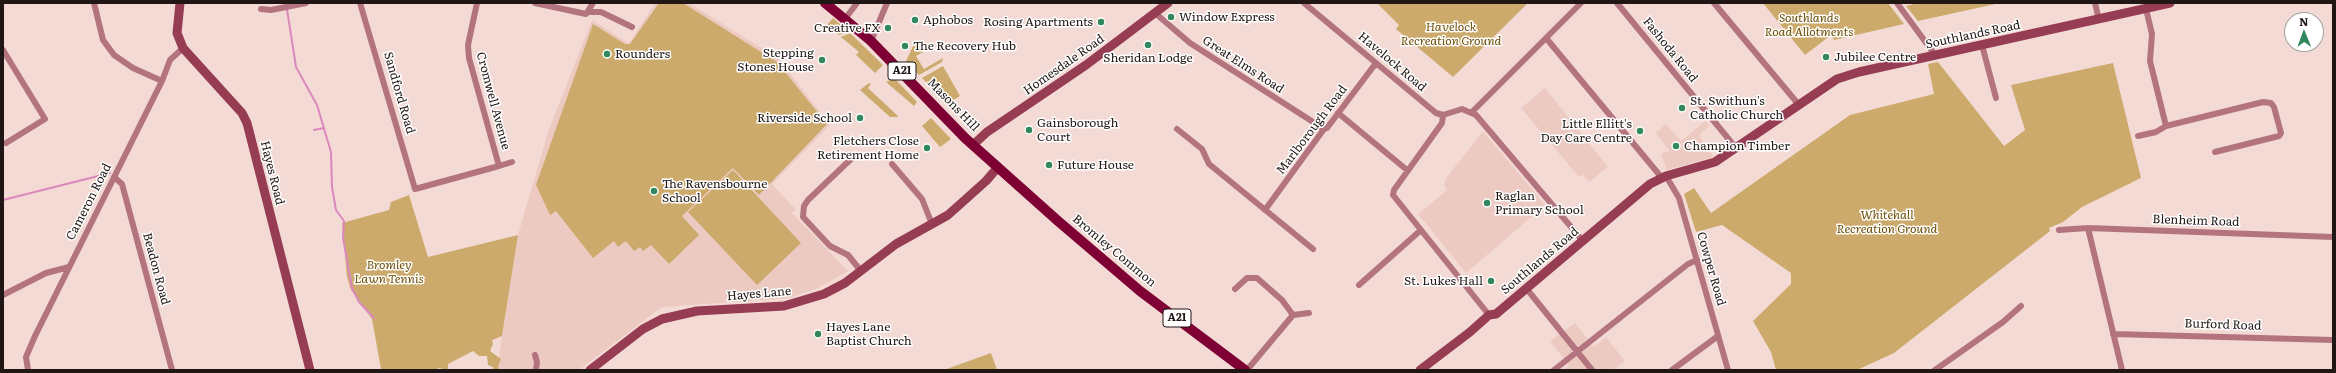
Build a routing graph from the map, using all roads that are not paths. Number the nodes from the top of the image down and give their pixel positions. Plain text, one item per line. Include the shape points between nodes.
1 (94, 3) edge
2 (180, 3) edge
3 (306, 3) edge
4 (360, 3) edge
5 (477, 3) edge
6 (535, 3) edge
7 (593, 3) edge
8 (825, 3) edge
9 (857, 3) edge
10 (887, 3) edge
11 (1304, 3) edge
12 (1581, 3) edge
13 (1616, 3) edge
14 (1714, 3) edge
15 (1897, 3) edge
16 (2095, 3) edge
17 (2170, 3) edge
18 (1166, 4) edge
19 (261, 9) dead end
20 (2146, 9) junction
21 (589, 12) junction
22 (1155, 13) junction
23 (845, 19) junction
24 (2099, 20) junction
25 (632, 27) dead end
26 (1546, 38) junction
27 (871, 41) junction
28 (1982, 45) junction
29 (183, 48) junction
30 (3, 50) edge
31 (1936, 55) junction
32 (1376, 63) junction
33 (162, 80) junction
34 (1996, 98) dead end
35 (1799, 105) junction
36 (1472, 112) junction
37 (1338, 113) junction
38 (1443, 115) junction
39 (2166, 126) junction
40 (1177, 129) dead end
41 (1324, 129) junction
42 (2138, 136) dead end
43 (6, 143) dead end
44 (973, 145) junction
45 (1736, 148) junction
46 (2215, 152) dead end
47 (851, 159) dead end
48 (512, 162) dead end
49 (892, 164) dead end
50 (499, 166) junction
51 (998, 167) junction
52 (1408, 170) junction
53 (114, 177) junction
54 (1664, 177) junction
55 (415, 189) joint
56 (1265, 210) junction
57 (932, 224) junction
58 (2088, 228) junction
59 (1421, 230) junction
60 (2059, 230) dead end
61 (2333, 237) edge
62 (1583, 241) junction
63 (1313, 249) dead end
64 (1697, 260) junction
65 (69, 267) junction
66 (861, 271) junction
67 (1359, 284) dead end
68 (1526, 288) junction
69 (1235, 289) dead end
70 (3, 295) edge
71 (2021, 306) dead end
72 (1309, 313) dead end
73 (1293, 315) junction
74 (1489, 315) junction
75 (2113, 334) junction
76 (1718, 336) junction
77 (2333, 340) edge
78 (1577, 352) junction
79 (535, 355) dead end
80 (28, 370) edge
81 (172, 370) edge
82 (310, 370) edge
83 (536, 370) edge
84 (590, 370) edge
85 (1246, 370) edge
86 (1420, 370) edge
87 (1554, 370) edge
88 (1592, 370) edge
89 (1672, 370) edge
90 (1728, 370) edge
91 (1935, 370) edge
92 (2122, 370) edge

1 - 33 street via 103,40 114,55 133,68
2 - 29 main road, Hayes Road via 177,33
3 - 19 street
4 - 55 street, Sandford Road
5 - 50 street, Cromwell Avenue via 468,45 468,58
6 - 21 street via 580,13
7 - 21 street
8 - 23 main road, Masons Hill / A21
9 - 23 street
10 - 27 street
11 - 32 street, Havelock Road
12 - 26 street
13 - 45 street, Fashoda Road
14 - 35 street
15 - 31 street
16 - 24 street
17 - 20 main road, Southlands Road
18 - 22 main road, Homesdale Road
20 - 24 main road, Southlands Road
20 - 39 street via 2152,34 2150,61
21 - 25 street via 601,12
22 - 41 street, Great Elms Road via 1190,43
22 - 44 main road, Homesdale Road
23 - 27 main road, Masons Hill / A21
24 - 28 main road, Southlands Road
26 - 36 street
26 - 54 street, Cowper Road
27 - 44 main road, Masons Hill / A21
28 - 31 main road, Southlands Road
28 - 34 street
29 - 33 street, Cameron Road via 170,60
29 - 82 main road, Hayes Road via 242,113 247,123
30 - 43 street via 45,119
31 - 35 main road, Southlands Road via 1846,75
32 - 37 street, Marlborough Road
32 - 38 street, Havelock Road via 1436,113
33 - 53 street, Cameron Road
35 - 45 main road, Southlands Road
36 - 38 street via 1456,109
36 - 62 street
37 - 41 street, Marlborough Road
37 - 52 street
38 - 52 street via 1442,123
39 - 42 street via 2156,132
39 - 46 street via 2262,102 2271,103 2280,129 2279,136
40 - 56 street via 1202,149 1208,164
41 - 56 street, Marlborough Road
44 - 51 main road, Bromley Common / A21
45 - 54 main road, Southlands Road via 1706,166
47 - 66 street via 808,200 804,206 803,217 830,246 848,255
48 - 50 street
49 - 57 street via 922,199
50 - 55 street, Cromwell Avenue
51 - 57 main road, Hayes Lane via 967,200
51 - 85 main road, Bromley Common / A21 via 1140,290
52 - 59 street via 1393,195
53 - 65 street, Cameron Road
53 - 81 street, Beadon Road via 122,184
54 - 62 main road, Southlands Road via 1650,184
54 - 64 street, Cowper Road via 1679,198
56 - 63 street
57 - 66 main road, Hayes Lane via 896,244
58 - 60 street, Blenheim Road
58 - 61 street, Blenheim Road
58 - 75 street
59 - 67 street
59 - 74 street
62 - 68 main road, Southlands Road
64 - 76 street, Cowper Road
64 - 78 street via 1688,264
65 - 70 street via 46,273
65 - 80 street, Cameron Road via 28,352
66 - 84 main road, Hayes Lane via 835,289 798,303 697,311 662,319 643,329
68 - 74 main road, Southlands Road via 1496,314
68 - 78 street
69 - 73 street via 1247,278 1257,278 1282,300
71 - 91 street via 2003,322
72 - 73 street
73 - 85 street
74 - 86 main road, Southlands Road
75 - 77 street, Burford Road
75 - 92 street
76 - 89 street
76 - 90 street, Cowper Road
78 - 87 street
78 - 88 street
79 - 83 street

